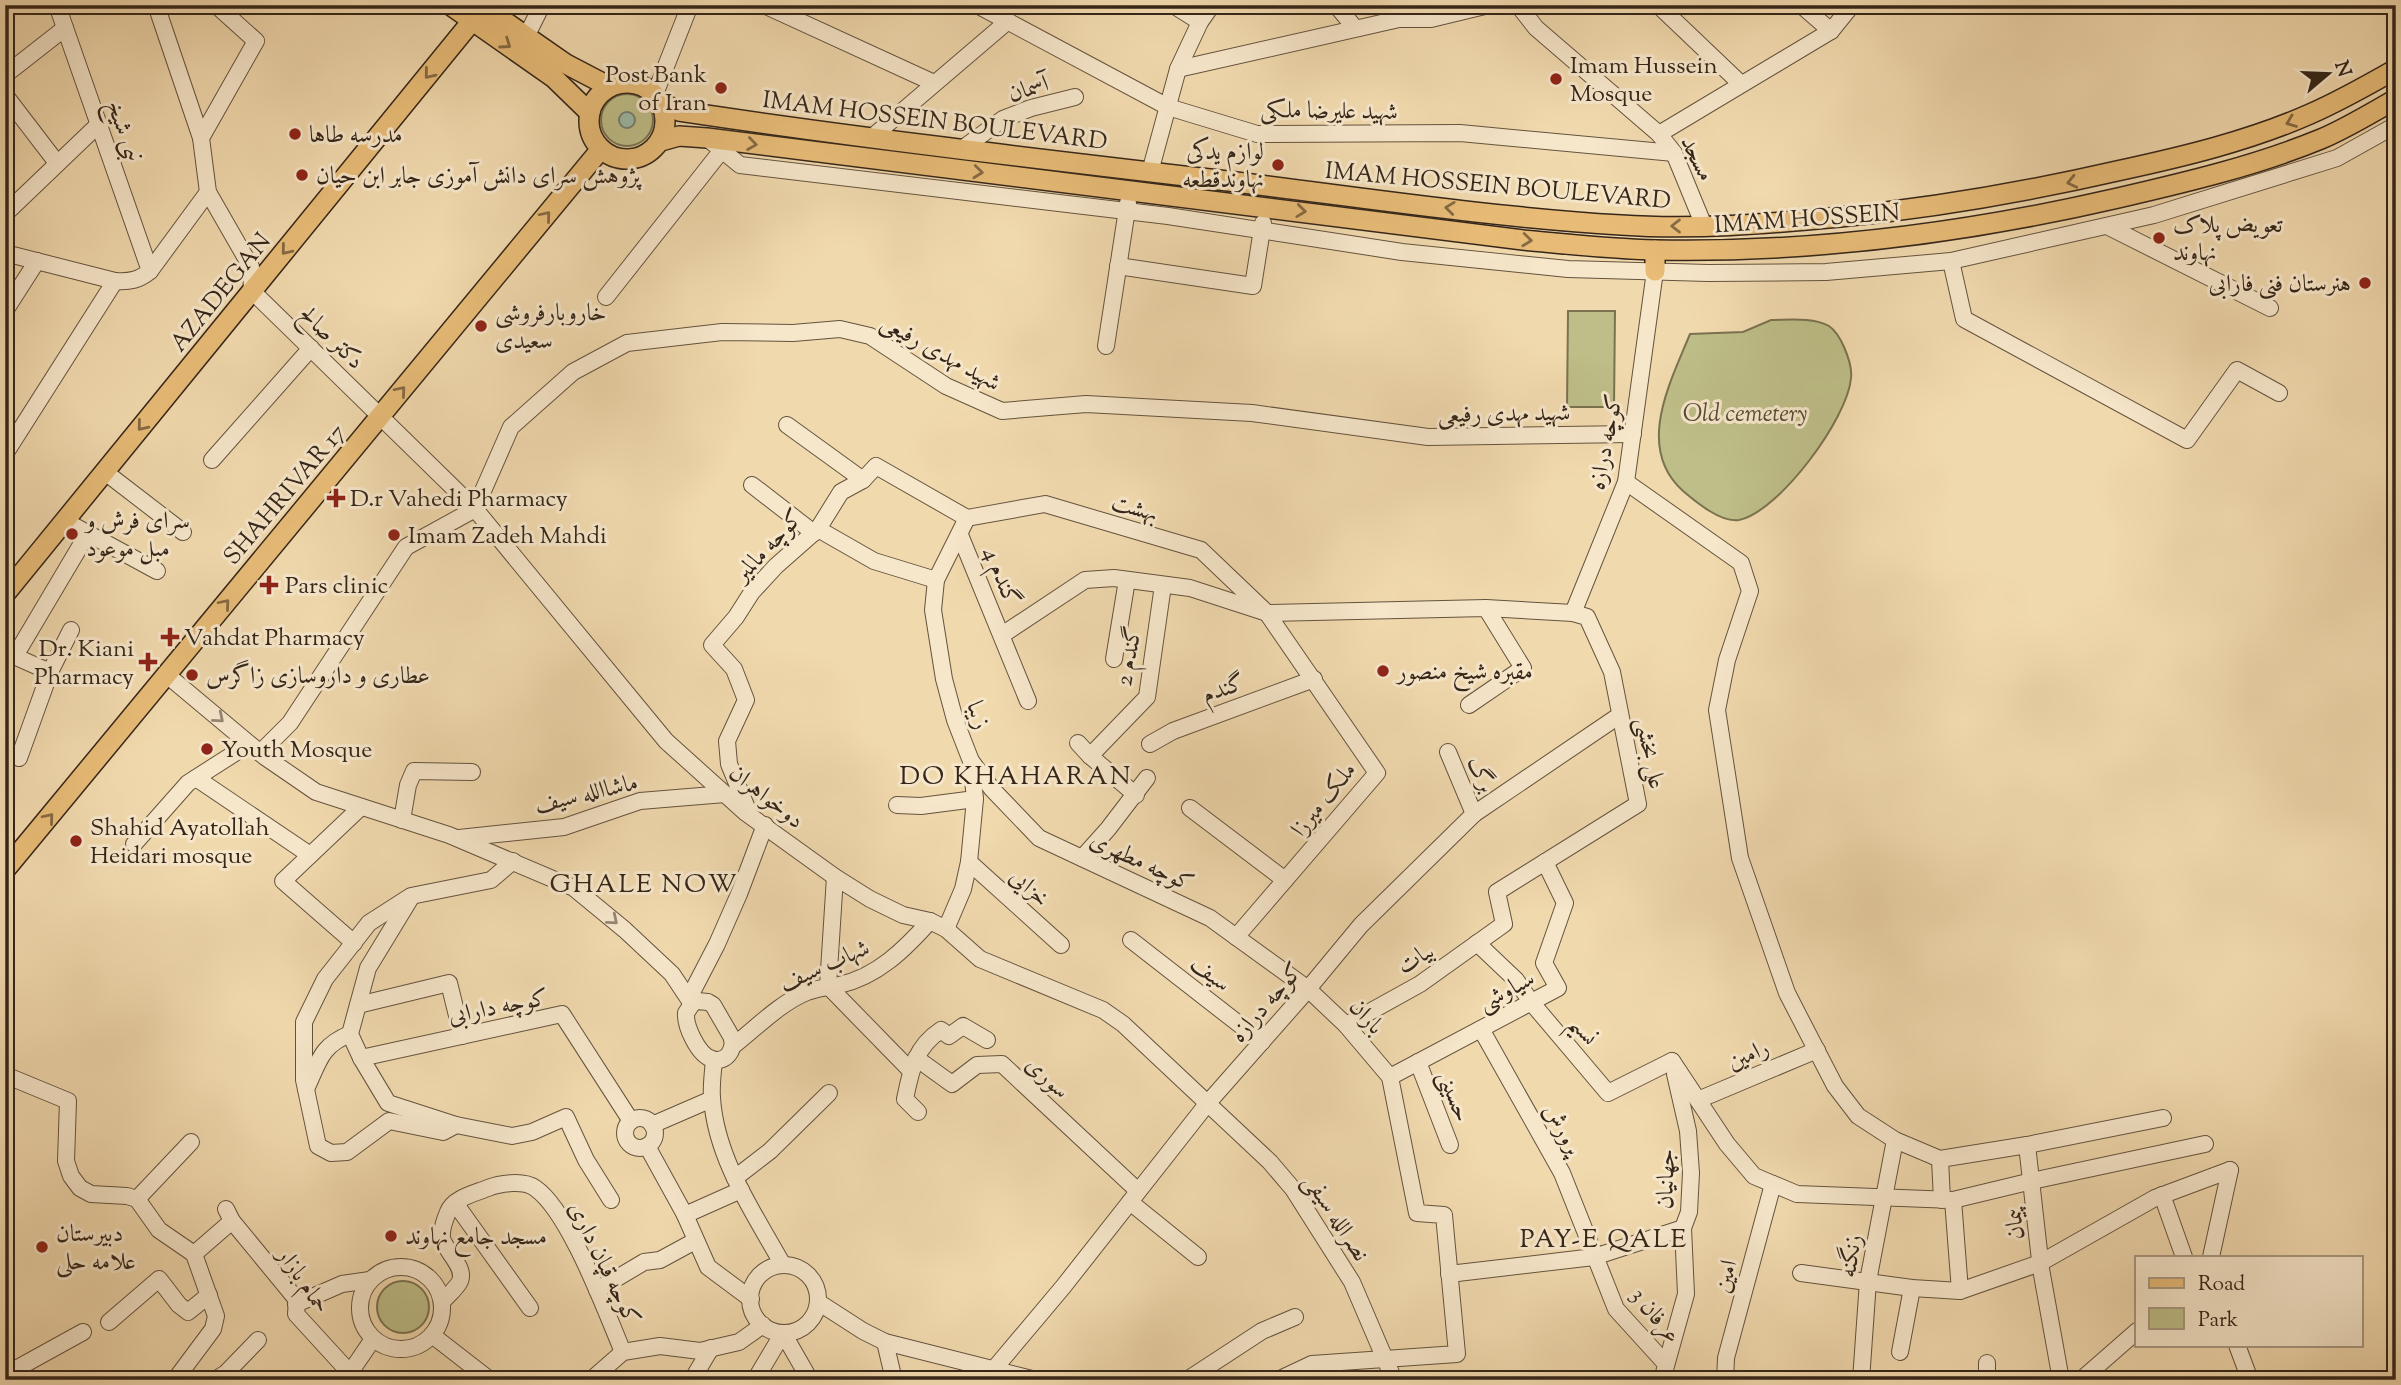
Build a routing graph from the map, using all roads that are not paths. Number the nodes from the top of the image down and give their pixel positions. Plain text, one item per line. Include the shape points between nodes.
1 (57, 5) edge
2 (156, 5) edge
3 (216, 5) edge
4 (450, 5) edge
5 (542, 5) edge
6 (690, 5) edge
7 (764, 5) edge
8 (1173, 5) edge
9 (1212, 5) edge
10 (1336, 5) edge
11 (1489, 5) edge
12 (1518, 5) edge
13 (1658, 5) edge
14 (1801, 5) edge
15 (1853, 5) edge
16 (988, 8) edge
17 (1456, 8) edge
18 (476, 13) edge
19 (1008, 21) junction
20 (1200, 22) junction
21 (65, 28) junction
22 (1355, 28) junction
23 (1831, 31) junction
24 (526, 37) junction
25 (1178, 69) junction
26 (2396, 69) edge
27 (5, 75) edge
28 (933, 83) junction
29 (1741, 85) junction
30 (610, 86) junction
31 (5, 95) edge
32 (1075, 97) dead end
33 (658, 99) junction
34 (2396, 99) edge
35 (1168, 107) junction
36 (590, 113) junction
37 (99, 124) junction
38 (2396, 125) edge
39 (1659, 134) junction
40 (201, 138) junction
41 (871, 138) junction
42 (661, 141) junction
43 (715, 144) junction
44 (601, 149) junction
45 (962, 149) junction
46 (1674, 153) junction
47 (57, 163) junction
48 (1150, 172) junction
49 (1131, 190) junction
50 (208, 192) junction
51 (1265, 207) junction
52 (1126, 211) junction
53 (5, 214) edge
54 (1704, 226) junction
55 (2107, 226) junction
56 (1262, 231) junction
57 (1655, 250) junction
58 (5, 253) edge
59 (37, 261) junction
60 (1951, 261) junction
61 (1118, 266) junction
62 (150, 271) junction
63 (1655, 271) junction
64 (115, 281) junction
65 (252, 291) junction
66 (606, 297) dead end
67 (2270, 309) dead end
68 (5, 311) edge
69 (1106, 346) dead end
70 (311, 348) junction
71 (2279, 393) dead end
72 (381, 416) junction
73 (786, 425) dead end
74 (1633, 434) junction
75 (5, 454) edge
76 (212, 460) dead end
77 (105, 472) junction
78 (863, 480) junction
79 (1626, 482) junction
80 (752, 485) dead end
81 (475, 509) junction
82 (967, 518) junction
83 (65, 521) junction
84 (816, 531) junction
85 (183, 532) dead end
86 (88, 533) junction
87 (960, 535) junction
88 (157, 572) dead end
89 (936, 580) junction
90 (1127, 580) junction
91 (1163, 584) junction
92 (5, 594) edge
93 (1486, 608) junction
94 (1267, 613) junction
95 (1573, 613) junction
96 (71, 630) dead end
97 (1002, 635) junction
98 (10, 654) edge
99 (1114, 659) dead end
100 (50, 672) junction
101 (167, 675) junction
102 (1314, 679) junction
103 (1028, 701) dead end
104 (1469, 705) dead end
105 (1620, 715) junction
106 (1078, 743) dead end
107 (1150, 744) dead end
108 (255, 748) junction
109 (1448, 752) dead end
110 (1090, 756) junction
111 (19, 758) dead end
112 (971, 761) junction
113 (472, 772) dead end
114 (196, 778) junction
115 (1147, 778) dead end
116 (725, 794) junction
117 (1136, 796) junction
118 (975, 799) junction
119 (897, 805) dead end
120 (361, 807) junction
121 (1190, 808) dead end
122 (1474, 814) junction
123 (750, 816) junction
124 (402, 820) junction
125 (765, 825) junction
126 (457, 838) junction
127 (134, 844) dead end
128 (310, 855) junction
129 (1082, 858) junction
130 (513, 861) junction
131 (969, 862) junction
132 (1545, 862) junction
133 (5, 870) edge
134 (835, 877) junction
135 (1285, 880) junction
136 (411, 896) junction
137 (930, 921) junction
138 (1504, 924) joint
139 (946, 929) junction
140 (1236, 937) junction
141 (1131, 940) dead end
142 (354, 943) junction
143 (1477, 943) junction
144 (1061, 945) dead end
145 (828, 986) junction
146 (1308, 989) junction
147 (691, 1001) junction
148 (1531, 1002) junction
149 (358, 1005) junction
150 (1346, 1025) junction
151 (1481, 1029) junction
152 (350, 1034) junction
153 (462, 1036) junction
154 (987, 1040) dead end
155 (1262, 1042) junction
156 (733, 1046) junction
157 (1817, 1050) junction
158 (362, 1058) junction
159 (714, 1060) junction
160 (1672, 1061) junction
161 (1418, 1062) junction
162 (913, 1064) junction
163 (5, 1075) edge
164 (1390, 1077) junction
165 (306, 1090) junction
166 (829, 1093) dead end
167 (712, 1099) junction
168 (1698, 1100) junction
169 (1207, 1104) junction
170 (918, 1112) dead end
171 (2164, 1118) dead end
172 (631, 1121) junction
173 (456, 1125) junction
174 (652, 1125) junction
175 (1895, 1140) junction
176 (191, 1142) dead end
177 (2205, 1144) dead end
178 (1450, 1145) dead end
179 (2028, 1145) junction
180 (647, 1146) junction
181 (1940, 1159) junction
182 (2032, 1181) junction
183 (738, 1184) junction
184 (1773, 1184) junction
185 (2162, 1195) junction
186 (1134, 1197) junction
187 (1883, 1197) junction
188 (137, 1199) junction
189 (611, 1200) dead end
190 (1947, 1200) junction
191 (455, 1203) junction
192 (685, 1215) junction
193 (1683, 1228) junction
194 (695, 1241) junction
195 (194, 1254) junction
196 (2184, 1256) edge
197 (2211, 1256) edge
198 (1198, 1257) dead end
199 (1594, 1257) junction
200 (2040, 1263) junction
201 (783, 1265) junction
202 (1801, 1273) dead end
203 (1449, 1274) junction
204 (370, 1280) junction
205 (1868, 1281) junction
206 (1912, 1288) junction
207 (597, 1290) junction
208 (1960, 1291) junction
209 (209, 1295) junction
210 (751, 1299) junction
211 (442, 1301) junction
212 (818, 1302) junction
213 (296, 1304) junction
214 (530, 1308) dead end
215 (1295, 1317) dead end
216 (109, 1322) dead end
217 (763, 1325) junction
218 (83, 1332) dead end
219 (783, 1333) junction
220 (2135, 1333) edge
221 (432, 1335) junction
222 (373, 1339) junction
223 (258, 1340) dead end
224 (886, 1342) junction
225 (2236, 1346) edge
226 (712, 1348) junction
227 (623, 1352) junction
228 (1900, 1352) dead end
229 (1386, 1359) junction
230 (1987, 1363) dead end
231 (994, 1369) junction
232 (5, 1375) edge
233 (1667, 1375) edge
234 (226, 1377) edge
235 (351, 1377) edge
236 (1015, 1377) edge
237 (179, 1379) edge
238 (812, 1379) edge
239 (490, 1380) edge
240 (591, 1380) edge
241 (692, 1380) edge
242 (755, 1380) edge
243 (894, 1380) edge
244 (1036, 1380) edge
245 (1187, 1380) edge
246 (1278, 1380) edge
247 (1394, 1380) edge
248 (1725, 1380) edge
249 (1861, 1380) edge
250 (1987, 1380) edge
251 (2061, 1380) edge
252 (2081, 1380) edge
253 (2250, 1380) edge

1 - 21 street, نبی شیخ
2 - 40 street
3 - 40 street via 256,41
4 - 18 main road
5 - 24 street
6 - 33 street
7 - 28 street
8 - 20 street
9 - 20 street
10 - 22 street
11 - 17 street
12 - 39 street, مسجد via 1536,28
13 - 29 street
14 - 23 street
15 - 23 street
16 - 19 street, شهید علیرضا ملکی
17 - 22 street via 1431,19 1399,19
18 - 24 main road
18 -> 36 main road
18 -> 65 main road, AZADEGAN
19 - 28 street
19 - 35 street, شهید علیرضا ملکی
20 - 25 street
21 - 27 street
21 - 37 street, نبی شیخ
22 - 25 street
23 - 29 street
24 - 30 main road
25 - 35 street
26 -> 54 main road, IMAM HOSSEIN BOULEVARD via 2340,101 2274,128 2130,169 1902,211
28 - 41 street
29 - 39 street
30 - 33 main road via 633,83
30 - 36 main road
31 - 47 street
32 - 45 street, آسمان via 1003,119
33 - 41 main road, IMAM HOSSEIN BOULEVARD via 679,111
33 - 42 main road via 665,115
34 - 57 main road, IMAM HOSSEIN via 2323,138 2252,164 2049,213 1856,242 1748,250
35 - 46 street, شهید علیرضا ملکی via 1257,134 1460,133
35 - 48 street
36 - 44 main road via 589,128
37 - 47 street
37 - 62 street, نبی شیخ
38 - 55 street via 2337,158
39 - 46 street, مسجد
40 - 50 street
41 - 45 main road, IMAM HOSSEIN BOULEVARD
42 - 43 main road, IMAM HOSSEIN via 679,136
42 - 44 main road via 634,159 611,156
43 -> 49 main road, IMAM HOSSEIN
43 - 52 street via 740,165
43 - 66 street
72 -> 44 main road, SHAHRIVAR 17
45 - 48 main road, IMAM HOSSEIN BOULEVARD
46 - 54 street, مسجد
47 - 53 street
54 -> 48 main road, IMAM HOSSEIN BOULEVARD via 1523,217
49 - 51 main road, IMAM HOSSEIN
49 - 52 street
50 - 62 street
50 - 65 street via 251,267
51 - 56 street
51 -> 57 main road, IMAM HOSSEIN via 1524,240
52 - 56 street
52 - 61 street
55 - 60 street
55 - 67 street
56 - 61 street via 1253,286
56 - 63 street via 1402,252 1568,269
57 - 63 main road
58 - 59 street
59 - 64 street
59 - 68 street
60 - 63 street via 1826,272
60 - 71 street via 1964,319 2188,440 2237,370
61 - 69 street
62 - 64 street via 130,282
63 - 74 street, کوچه درازه
64 - 75 street
65 - 70 street, دکتر صالح
65 -> 77 main road, AZADEGAN
70 - 72 street, دکتر صالح
70 - 76 street
72 - 81 street, دوخواهران
101 -> 72 main road, SHAHRIVAR 17
73 - 78 street
74 - 79 street, کوچه درازه
74 - 81 street, شهید مهدی رفیعی via 1428,437 1252,413 1086,404 1002,411 946,386 870,336 840,329 722,332 627,343 573,372 511,427
77 - 83 main road, AZADEGAN
77 - 85 street
78 - 82 street, کوچه مالمیر via 876,466
78 - 84 street, کوچه مالمیر via 841,492
79 - 95 street, کوچه درازه
79 - 157 street via 1741,563 1750,591 1727,660 1717,710 1740,858 1787,993
80 - 84 street
81 - 108 street via 406,547 290,723
81 - 116 street, دوخواهران via 666,741
82 - 87 street, زیبا
82 - 94 street, بهشت via 1045,504 1201,550
83 - 86 street
83 - 92 main road, AZADEGAN
84 - 89 street via 874,561
84 - 123 street, کوچه مالمیر via 768,575 712,645 734,669 746,701 727,741 729,764
86 - 88 street
86 - 98 street
87 - 89 street, زیبا
87 - 97 street, گندم 4
89 - 112 street, زیبا via 933,610 944,679
90 - 91 street
90 - 97 street via 1085,580
90 - 99 street
91 - 94 street
91 - 110 street, گندم 2 via 1147,697
93 - 94 street
93 - 95 street
93 - 104 street via 1523,668
94 - 102 street, ملک میرزا
95 - 105 street, علی بخشی via 1587,617 1612,671
96 - 100 street
97 - 103 street, گندم 4
98 - 100 street
100 - 111 street
101 -> 108 street
133 -> 101 main road, SHAHRIVAR 17
102 - 107 street, گندم via 1173,731
102 - 135 street, ملک میرزا via 1377,773
105 - 122 street, کوچه درازه
105 - 132 street, علی بخشی via 1638,804
106 - 110 street
108 - 114 street
108 - 120 street via 316,792
109 - 122 street, برگ
110 - 117 street
112 - 118 street, زیبا
112 - 129 street, کوچه مطهری via 1039,838
113 - 124 street via 414,771
114 - 127 street
114 - 128 street
115 - 117 street
116 - 123 street, دوخواهران
116 - 126 street, ماشاالله سیف via 640,802 564,827
117 - 129 street
118 - 119 street via 921,807
118 - 131 street, زیبا
120 - 124 street
120 - 128 street
121 - 135 street
122 - 146 street, کوچه درازه via 1361,925
123 - 125 street, دوخواهران
124 - 126 street
125 - 134 street, دوخواهران
125 - 147 street
126 - 130 street
128 - 142 street via 283,881
129 - 140 street, کوچه مطهری via 1210,918
130 - 136 street via 491,880
130 -> 147 street via 574,888 672,974
131 - 139 street, زیبا
131 - 144 street, خزایی
132 - 138 street, علی بخشی via 1497,892
132 - 148 street, سیاوشی via 1564,903 1544,963 1558,988
134 - 137 street, دوخواهران via 903,915
134 - 145 street
135 - 140 street, ملک میرزا
136 - 142 street via 369,923
136 - 149 street via 368,968
137 - 139 street, دوخواهران
137 - 145 street, شهاب سیف via 903,951 876,970
138 - 143 street, بیات
139 - 169 street, دوخواهران via 980,958 1103,1010
140 - 146 street, کوچه مطهری
141 - 155 street, سیف
142 - 165 street via 325,979 304,1022
143 - 148 street, نسیم via 1516,980
143 - 150 street, بیات via 1420,984
145 - 156 street, شهاب سیف via 805,993
145 - 162 street
146 - 150 street, باران
146 - 155 street, کوچه درازه
147 - 156 street via 713,1005
147 - 159 street via 687,1023 703,1054
148 - 151 street, سیاوشی
148 - 160 street, نسیم via 1608,1093
149 - 152 street
149 - 153 street via 449,983
150 - 164 street, باران
151 - 161 street, سیاوشی
151 - 199 street, پرورش via 1562,1173
152 - 158 street, کوچه قپان داری
152 - 165 street via 325,1049
153 - 158 street, کوچه دارابی
153 - 172 street, کوچه دارابی via 562,1014
154 - 162 street via 963,1026 949,1036 940,1030 927,1039
155 - 169 street, کوچه درازه
156 - 159 street, شهاب سیف via 724,1058
157 - 168 street, رامین
157 - 175 street via 1835,1086 1858,1115
158 - 173 street, کوچه قپان داری via 388,1102
159 - 167 street
160 - 168 street
160 - 193 street, جهانیان via 1691,1162 1689,1212
161 - 164 street, سیاوشی
161 - 178 street, حسینی
162 - 170 street via 905,1099
162 - 186 street, سوری via 953,1084 977,1065 1002,1064
163 - 188 street via 68,1101 66,1161 80,1188 91,1194
164 - 203 street via 1417,1213 1444,1215
165 - 173 street via 318,1146 331,1153 347,1152 389,1121 443,1132
166 - 183 street
167 - 174 street
167 - 183 street via 721,1143
168 - 184 street via 1754,1176
169 - 186 street, کوچه درازه
169 - 229 street, نصرالله سیفی via 1293,1189 1352,1282
171 - 179 street
172 - 174 street via 645,1119
172 - 180 street via 625,1128 628,1143
173 - 189 street, کوچه قپان داری via 512,1136 566,1117
174 - 180 street via 653,1139
175 - 181 street
175 - 187 street, زنگنه
176 - 188 street
177 - 182 street
179 - 181 street
179 - 182 street, پیمان
180 - 192 street
181 - 190 street
182 - 190 street
182 - 200 street, پیمان
183 - 192 street
183 - 201 street
184 - 187 street via 1797,1194
184 - 248 street, امین via 1726,1359
185 - 196 street
185 - 197 street via 2230,1170
185 - 200 street
186 - 198 street
186 - 231 street, کوچه درازه
187 - 190 street
187 - 205 street, زنگنه
188 - 195 street via 159,1230
190 - 208 street
191 - 207 street, کوچه قپان داری via 495,1185 533,1186 552,1203
191 - 211 street via 449,1208 442,1238 461,1273 460,1281
191 - 214 street
192 - 194 street
193 - 199 street
193 - 233 street, جهانیان via 1686,1294
194 - 207 street via 660,1260 644,1262
194 - 210 street via 708,1267
195 - 209 street
195 - 213 street, حمام بازار via 229,1215
199 - 203 street
199 - 233 street, عرفان 3 via 1616,1309
200 - 208 street
200 - 251 street, پیمان
201 - 210 street via 760,1275
201 - 212 street via 809,1276
202 - 205 street
203 - 229 street via 1457,1354
204 - 211 street via 390,1268 413,1268 432,1280
204 - 213 street via 342,1284
204 - 222 street via 360,1304 365,1329
205 - 206 street
205 - 249 street, زنگنه
206 - 208 street
206 - 228 street
207 - 227 street, کوچه قپان داری
209 - 216 street via 188,1312 159,1279
209 - 237 street via 216,1316 213,1329
210 - 217 street
211 - 221 street via 439,1325
212 - 219 street via 803,1327
212 - 224 street
213 - 235 street, حمام بازار via 296,1314
215 - 245 street via 1262,1331
217 - 219 street
217 - 226 street via 739,1342
218 - 232 street
219 - 238 street
219 - 242 street
220 - 252 street
221 - 222 street via 422,1344 397,1349
221 - 239 street
222 - 235 street
223 - 234 street
224 - 231 street
224 - 243 street
225 - 253 street
226 - 227 street via 660,1346
226 - 241 street
227 - 240 street
229 - 246 street via 1312,1364
229 - 247 street, نصرالله سیفی
230 - 250 street
231 - 236 street
236 - 244 street

